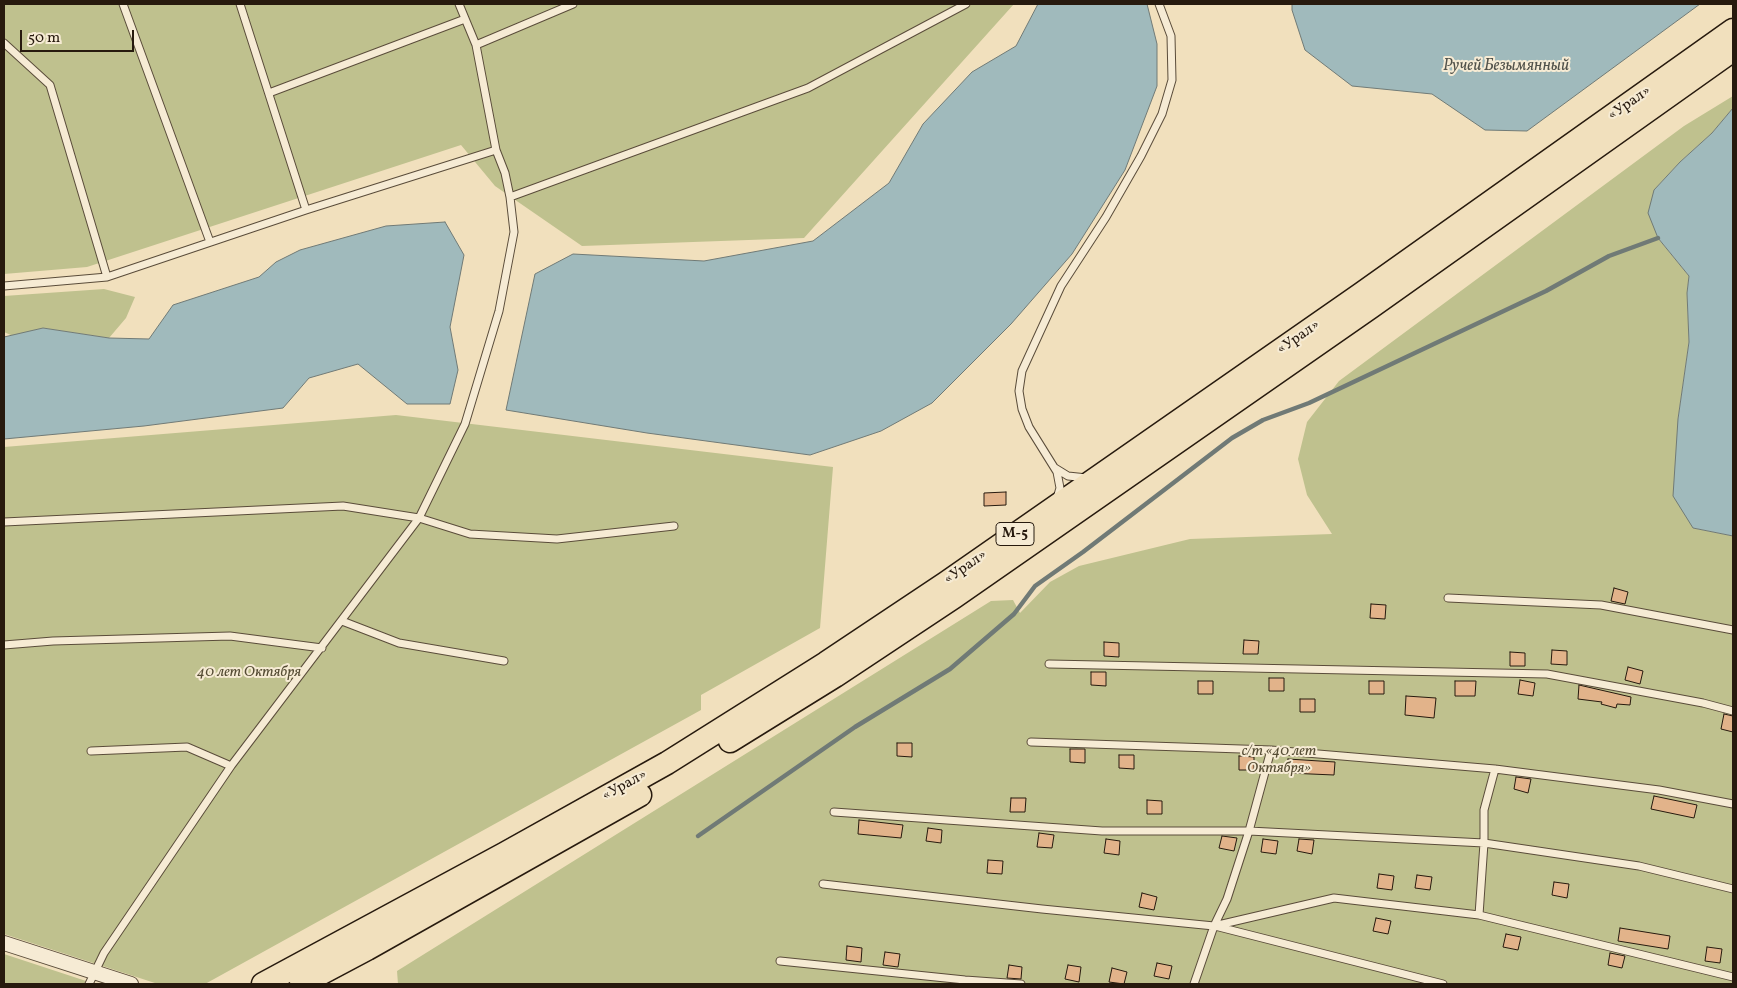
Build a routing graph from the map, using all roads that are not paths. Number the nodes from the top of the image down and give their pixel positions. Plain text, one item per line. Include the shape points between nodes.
1 (122, 4) edge
2 (240, 4) edge
3 (459, 4) edge
4 (573, 4) edge
5 (966, 4) edge
6 (1159, 4) edge
7 (465, 19) junction
8 (1733, 30) edge
9 (4, 43) edge
10 (476, 45) junction
11 (1733, 50) edge
12 (269, 93) junction
13 (496, 150) junction
14 (510, 197) junction
15 (306, 210) junction
16 (210, 242) junction
17 (107, 277) junction
18 (4, 286) edge
19 (1053, 466) junction
20 (1103, 473) junction
21 (1048, 511) junction
22 (419, 518) junction
23 (4, 522) edge
24 (674, 526) dead end
25 (1448, 598) dead end
26 (342, 621) junction
27 (1733, 630) edge
28 (4, 645) edge
29 (322, 648) junction
30 (504, 661) dead end
31 (1049, 664) dead end
32 (1733, 711) edge
33 (1031, 742) dead end
34 (1271, 750) junction
35 (91, 751) dead end
36 (231, 766) junction
37 (1496, 769) junction
38 (1733, 804) edge
39 (834, 812) dead end
40 (1249, 831) junction
41 (1484, 843) junction
42 (823, 884) dead end
43 (1733, 889) edge
44 (1478, 914) junction
45 (1214, 926) junction
46 (4, 943) edge
47 (780, 960) dead end
48 (1733, 977) edge
49 (92, 978) edge
50 (131, 984) edge
51 (263, 984) edge
52 (301, 984) edge
53 (1021, 984) edge
54 (1194, 984) edge
55 (1442, 984) edge

1 - 16 lane
2 - 12 lane
3 - 7 lane
4 - 10 lane
5 - 14 lane via 808,88
6 - 19 lane via 1171,36 1172,80 1162,114 1106,217 1061,286 1022,371 1019,391 1022,409
7 - 10 lane
7 - 12 lane
8 - 20 highway, «Урал» / М-5
9 - 17 lane via 50,84
10 - 13 lane
11 - 52 highway, «Урал» / М-5 via 1371,307 835,676 674,776
12 - 15 lane
13 - 14 lane
13 - 15 lane
14 - 22 lane via 514,232 499,310 465,424
15 - 16 lane
16 - 17 lane
17 - 18 lane
19 - 20 lane via 1074,478 1090,478
19 - 21 lane via 1060,488
20 - 21 highway, «Урал» / М-5
21 - 51 highway, «Урал» / М-5 via 826,663 667,762
22 - 23 lane via 343,506
22 - 24 lane via 470,534 557,539
22 - 26 lane
25 - 27 lane via 1602,605
26 - 29 lane
26 - 30 lane via 399,643
28 - 29 lane via 230,636
29 - 36 lane
31 - 32 lane via 1547,674
33 - 34 lane
34 - 37 lane
34 - 40 lane
35 - 36 lane via 186,747
36 - 49 lane via 104,953
37 - 38 lane via 1659,790
37 - 41 lane via 1484,810
39 - 40 lane via 1102,831
40 - 41 lane
40 - 45 lane via 1227,898
41 - 43 lane via 1639,866
41 - 44 lane
42 - 45 lane
44 - 45 lane via 1334,898
44 - 48 lane
45 - 54 lane
45 - 55 lane
46 - 49 street
47 - 53 lane
49 - 50 street

